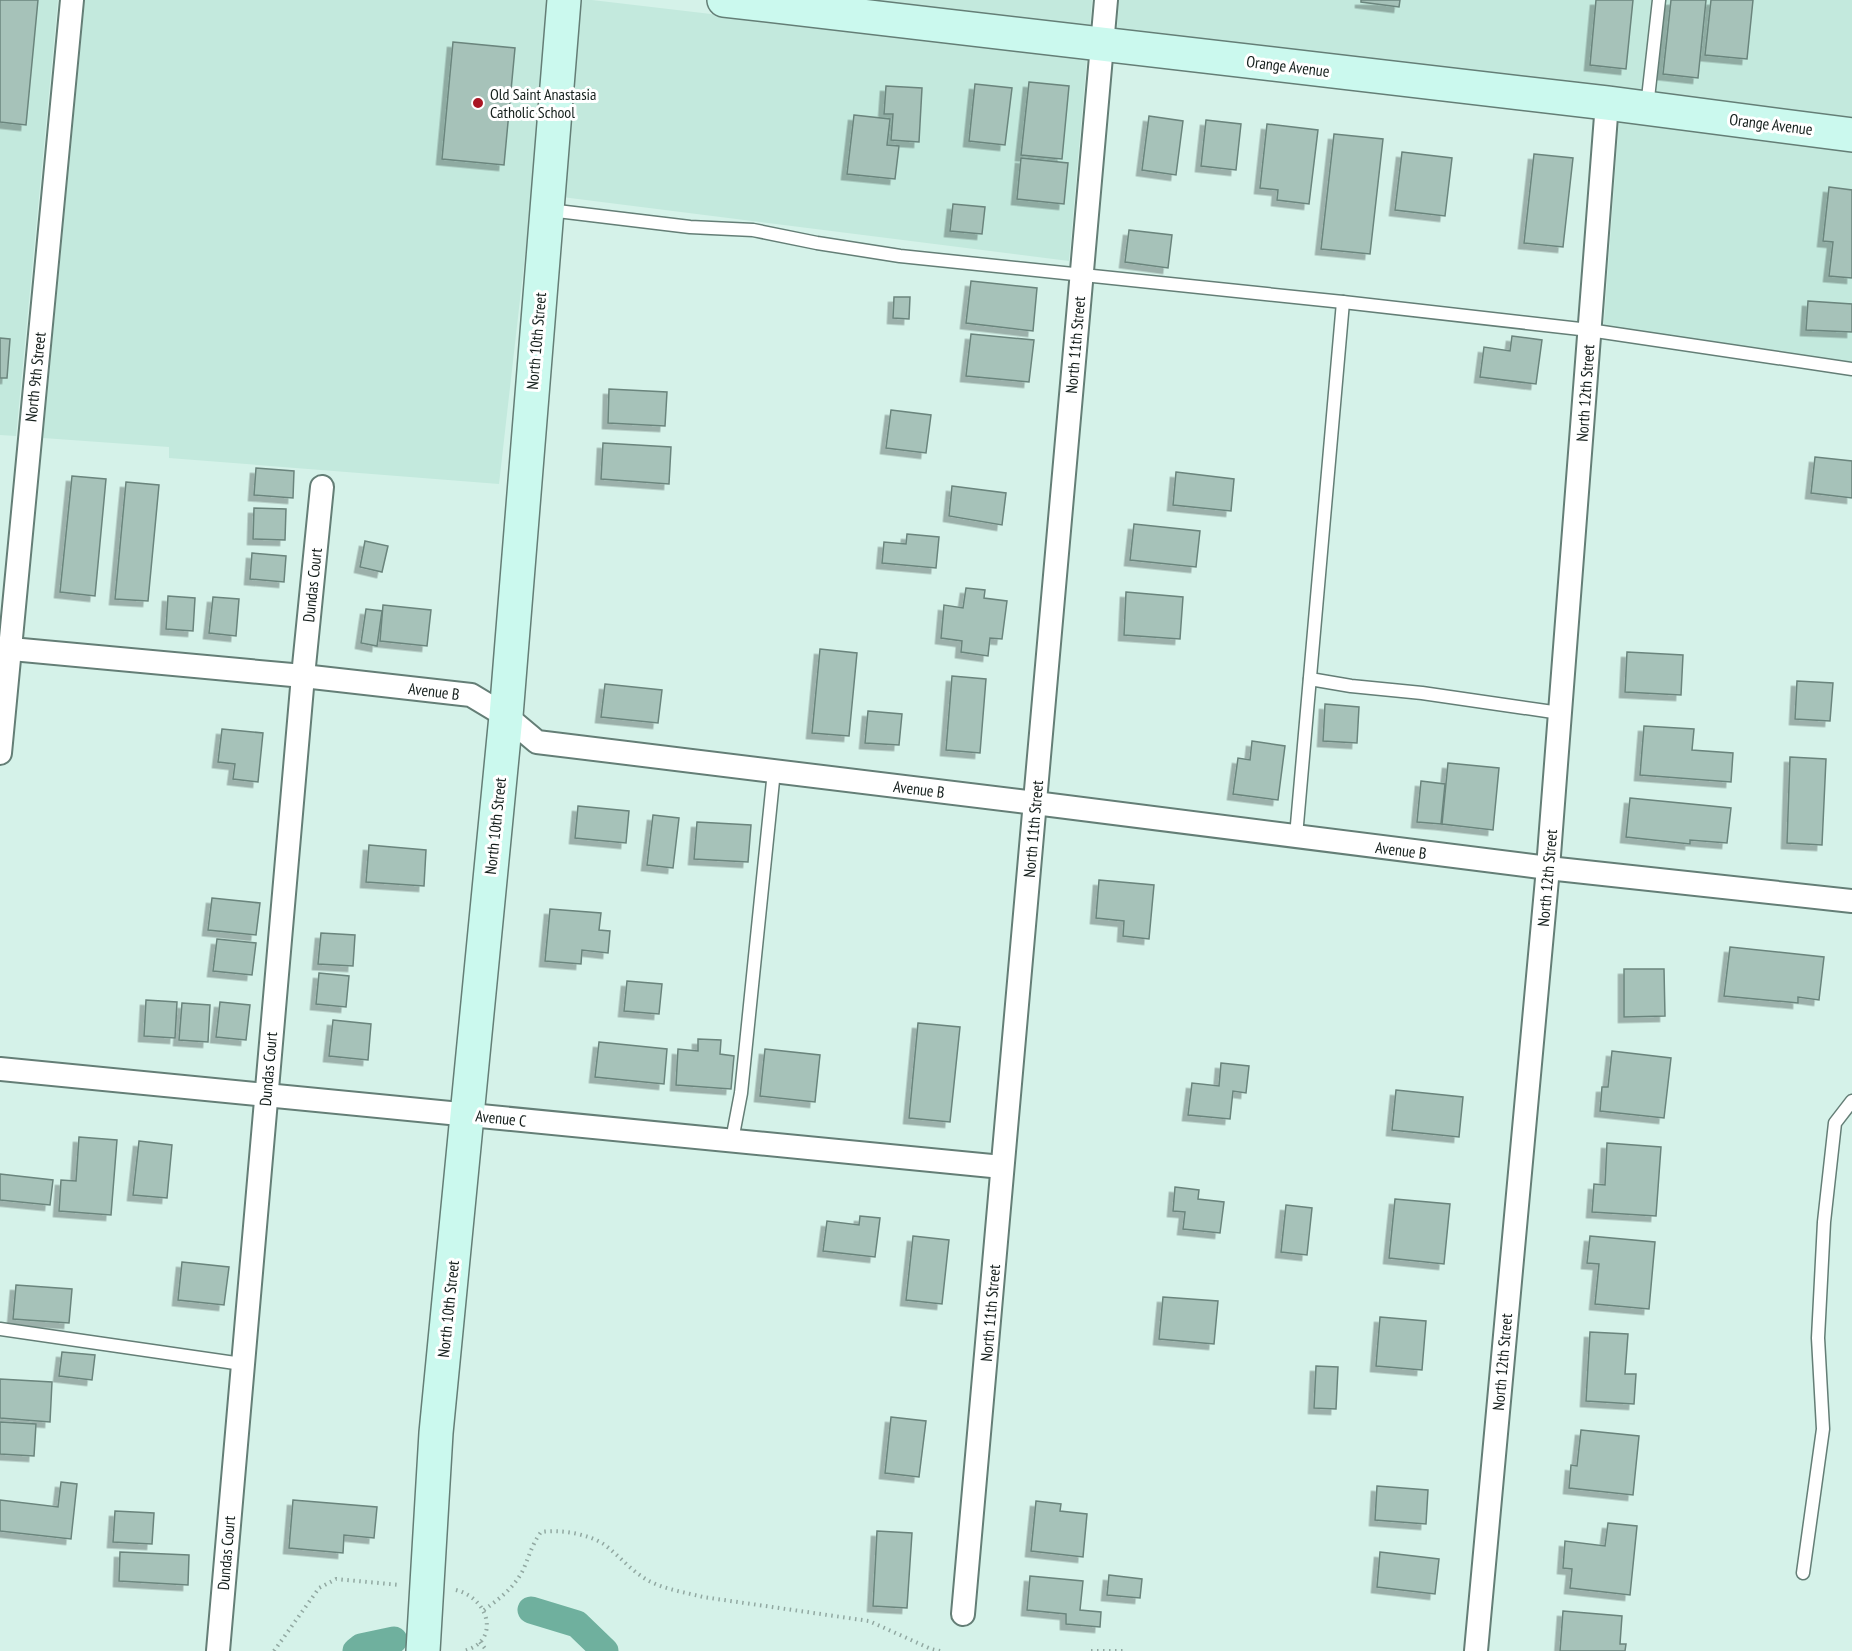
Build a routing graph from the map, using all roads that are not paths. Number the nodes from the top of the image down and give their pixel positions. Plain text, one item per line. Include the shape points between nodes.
1 (72, 0) edge
2 (564, 0) edge
3 (724, 0) edge
4 (1106, 0) edge
5 (1659, 0) edge
6 (1102, 44) junction
7 (1607, 103) junction
8 (1647, 108) junction
9 (1852, 135) edge
10 (547, 210) junction
11 (1082, 274) junction
12 (1343, 302) junction
13 (1589, 330) junction
14 (1852, 369) edge
15 (322, 487) dead end
16 (5, 648) edge
17 (303, 676) junction
18 (1310, 680) junction
19 (1560, 713) junction
20 (506, 716) junction
21 (0, 753) edge
22 (774, 771) junction
23 (1035, 803) junction
24 (1296, 836) junction
25 (1548, 868) junction
26 (1852, 901) edge
27 (0, 1069) edge
28 (266, 1095) junction
29 (1852, 1101) edge
30 (467, 1115) junction
31 (732, 1140) junction
32 (1002, 1167) junction
33 (0, 1329) edge
34 (242, 1364) junction
35 (1803, 1573) dead end
36 (963, 1614) dead end
37 (218, 1651) edge
38 (423, 1651) edge
39 (1476, 1651) edge

1 - 16 street, North 9th Street
2 - 10 street, North 10th Street
3 - 6 street, Orange Avenue
4 - 6 street, North 11th Street
5 - 8 lane
6 - 7 street, Orange Avenue
6 - 11 street, North 11th Street
7 - 8 street, Orange Avenue
7 - 13 street, North 12th Street
8 - 9 street, Orange Avenue
10 - 11 lane via 690,227 753,230 900,256
10 - 20 street, North 10th Street
11 - 12 lane
11 - 23 street, North 11th Street
12 - 13 lane
12 - 18 lane
13 - 14 lane
13 - 19 street, North 12th Street
15 - 17 street, Dundas Court
16 - 17 street, Avenue B
16 - 21 street, North 9th Street
17 - 20 street, Avenue B via 471,695
17 - 28 street, Dundas Court
18 - 19 lane
18 - 24 lane
19 - 25 street, North 12th Street
20 - 22 street, Avenue B via 537,742
20 - 30 street, North 10th Street
22 - 23 street, Avenue B
22 - 31 lane via 741,1093
23 - 24 street, Avenue B
23 - 32 street, North 11th Street
24 - 25 street, Avenue B
25 - 26 street, Avenue B
25 - 39 street, North 12th Street
27 - 28 street, Avenue C
28 - 30 street, Avenue C
28 - 34 street, Dundas Court
29 - 35 lane via 1835,1123 1824,1221 1818,1338 1823,1430
30 - 31 street, Avenue C
30 - 38 street, North 10th Street via 436,1433
31 - 32 street, Avenue C
32 - 36 street, North 11th Street
33 - 34 lane
34 - 37 street, Dundas Court

